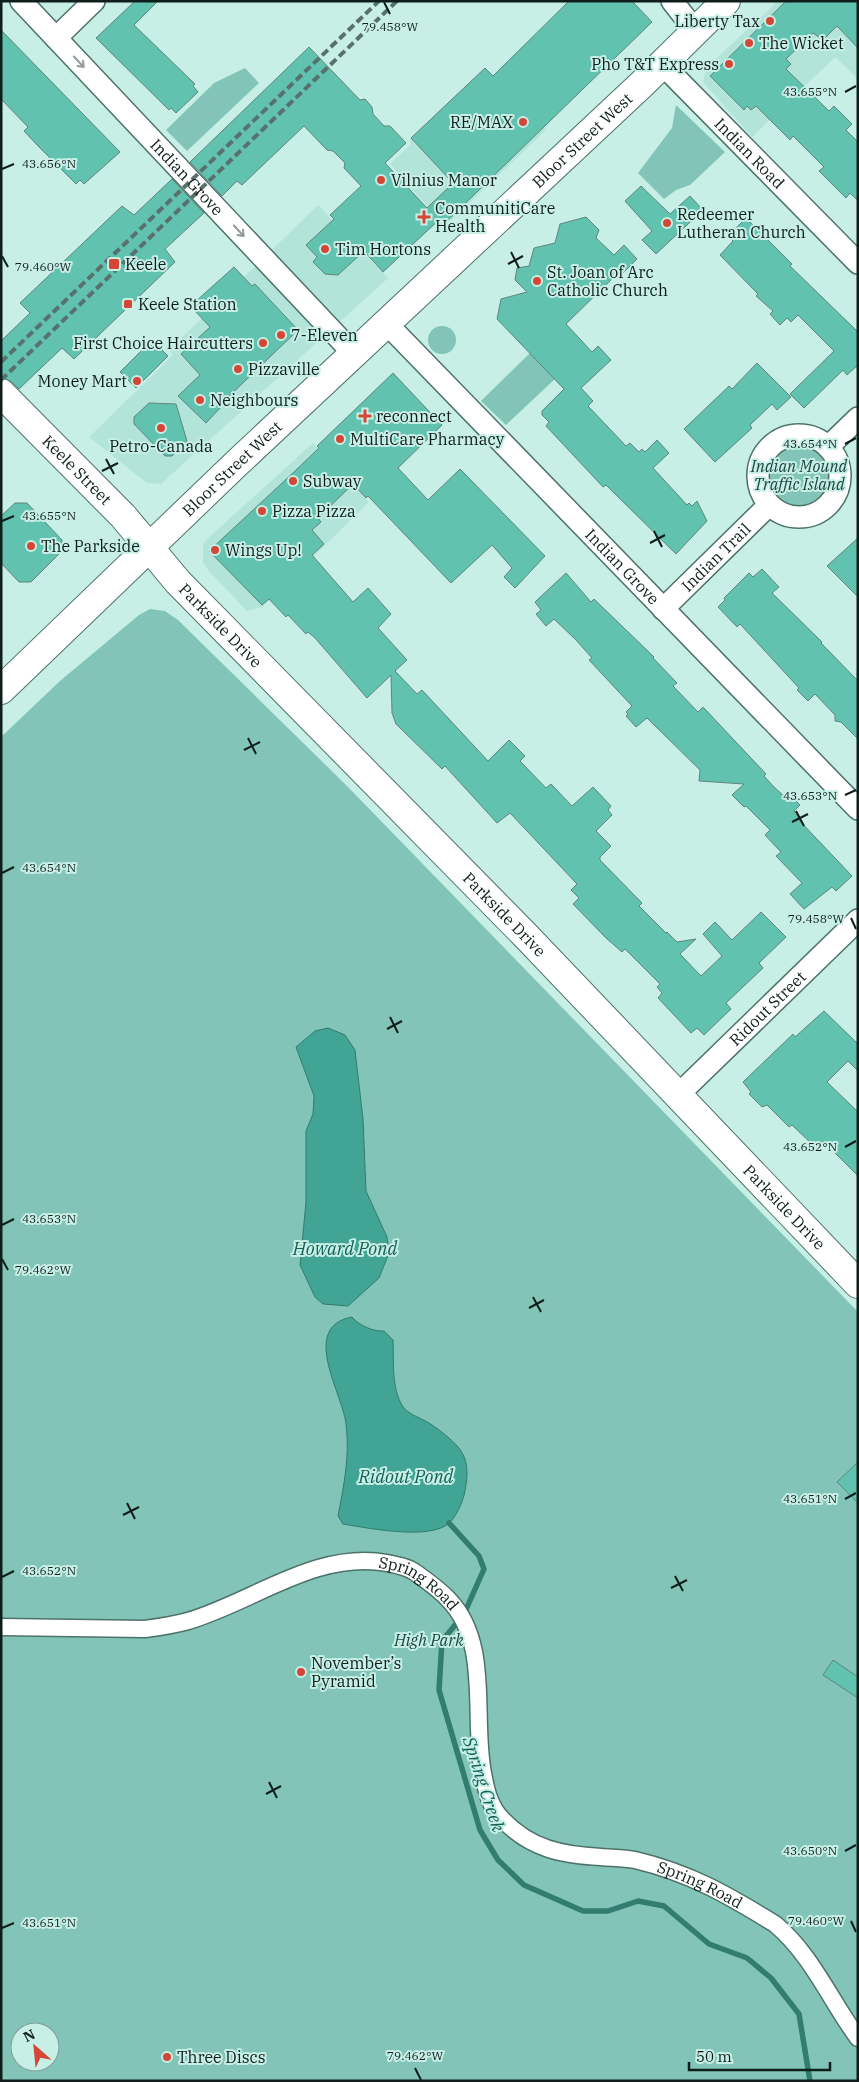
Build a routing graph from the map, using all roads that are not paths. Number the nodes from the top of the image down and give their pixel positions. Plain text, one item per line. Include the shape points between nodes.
1 (21, 1) edge
2 (94, 1) edge
3 (672, 1) edge
4 (726, 1) edge
5 (695, 30) junction
6 (56, 38) junction
7 (662, 64) junction
8 (858, 263) edge
9 (387, 324) junction
10 (354, 354) junction
11 (1, 393) edge
12 (858, 418) edge
13 (828, 447) junction
14 (769, 505) junction
15 (149, 548) junction
16 (663, 609) junction
17 (1, 690) edge
18 (858, 809) edge
19 (858, 920) edge
20 (677, 1096) junction
21 (858, 1284) edge
22 (1, 1627) edge
23 (858, 2038) edge

1 - 6 street, Indian Grove
2 - 6 street
3 - 5 street
4 - 5 main road, Bloor Street West
5 - 7 main road, Bloor Street West
6 -> 10 street, Indian Grove
7 - 8 street, Indian Road
7 - 9 main road, Bloor Street West
9 - 10 main road, Bloor Street West
9 - 16 street, Indian Grove
10 - 15 main road, Bloor Street West
11 - 15 main road, Keele Street via 123,516
12 - 13 street
13 - 14 street via 805,436 792,436 770,448 758,470 758,483
13 - 14 street via 835,457 840,482 828,505 812,515 793,517
14 - 16 street, Indian Trail
15 - 17 main road, Bloor Street West
15 - 20 main road, Parkside Drive via 178,582 520,930
16 - 18 street, Indian Grove
19 - 20 street, Ridout Street
20 - 21 main road, Parkside Drive
22 - 23 street, Spring Road via 165,1627 189,1621 330,1564 356,1560 412,1570 440,1590 471,1634 476,1658 479,1752 486,1790 502,1820 522,1837 551,1852 633,1860 694,1878 753,1910 787,1934 807,1958

